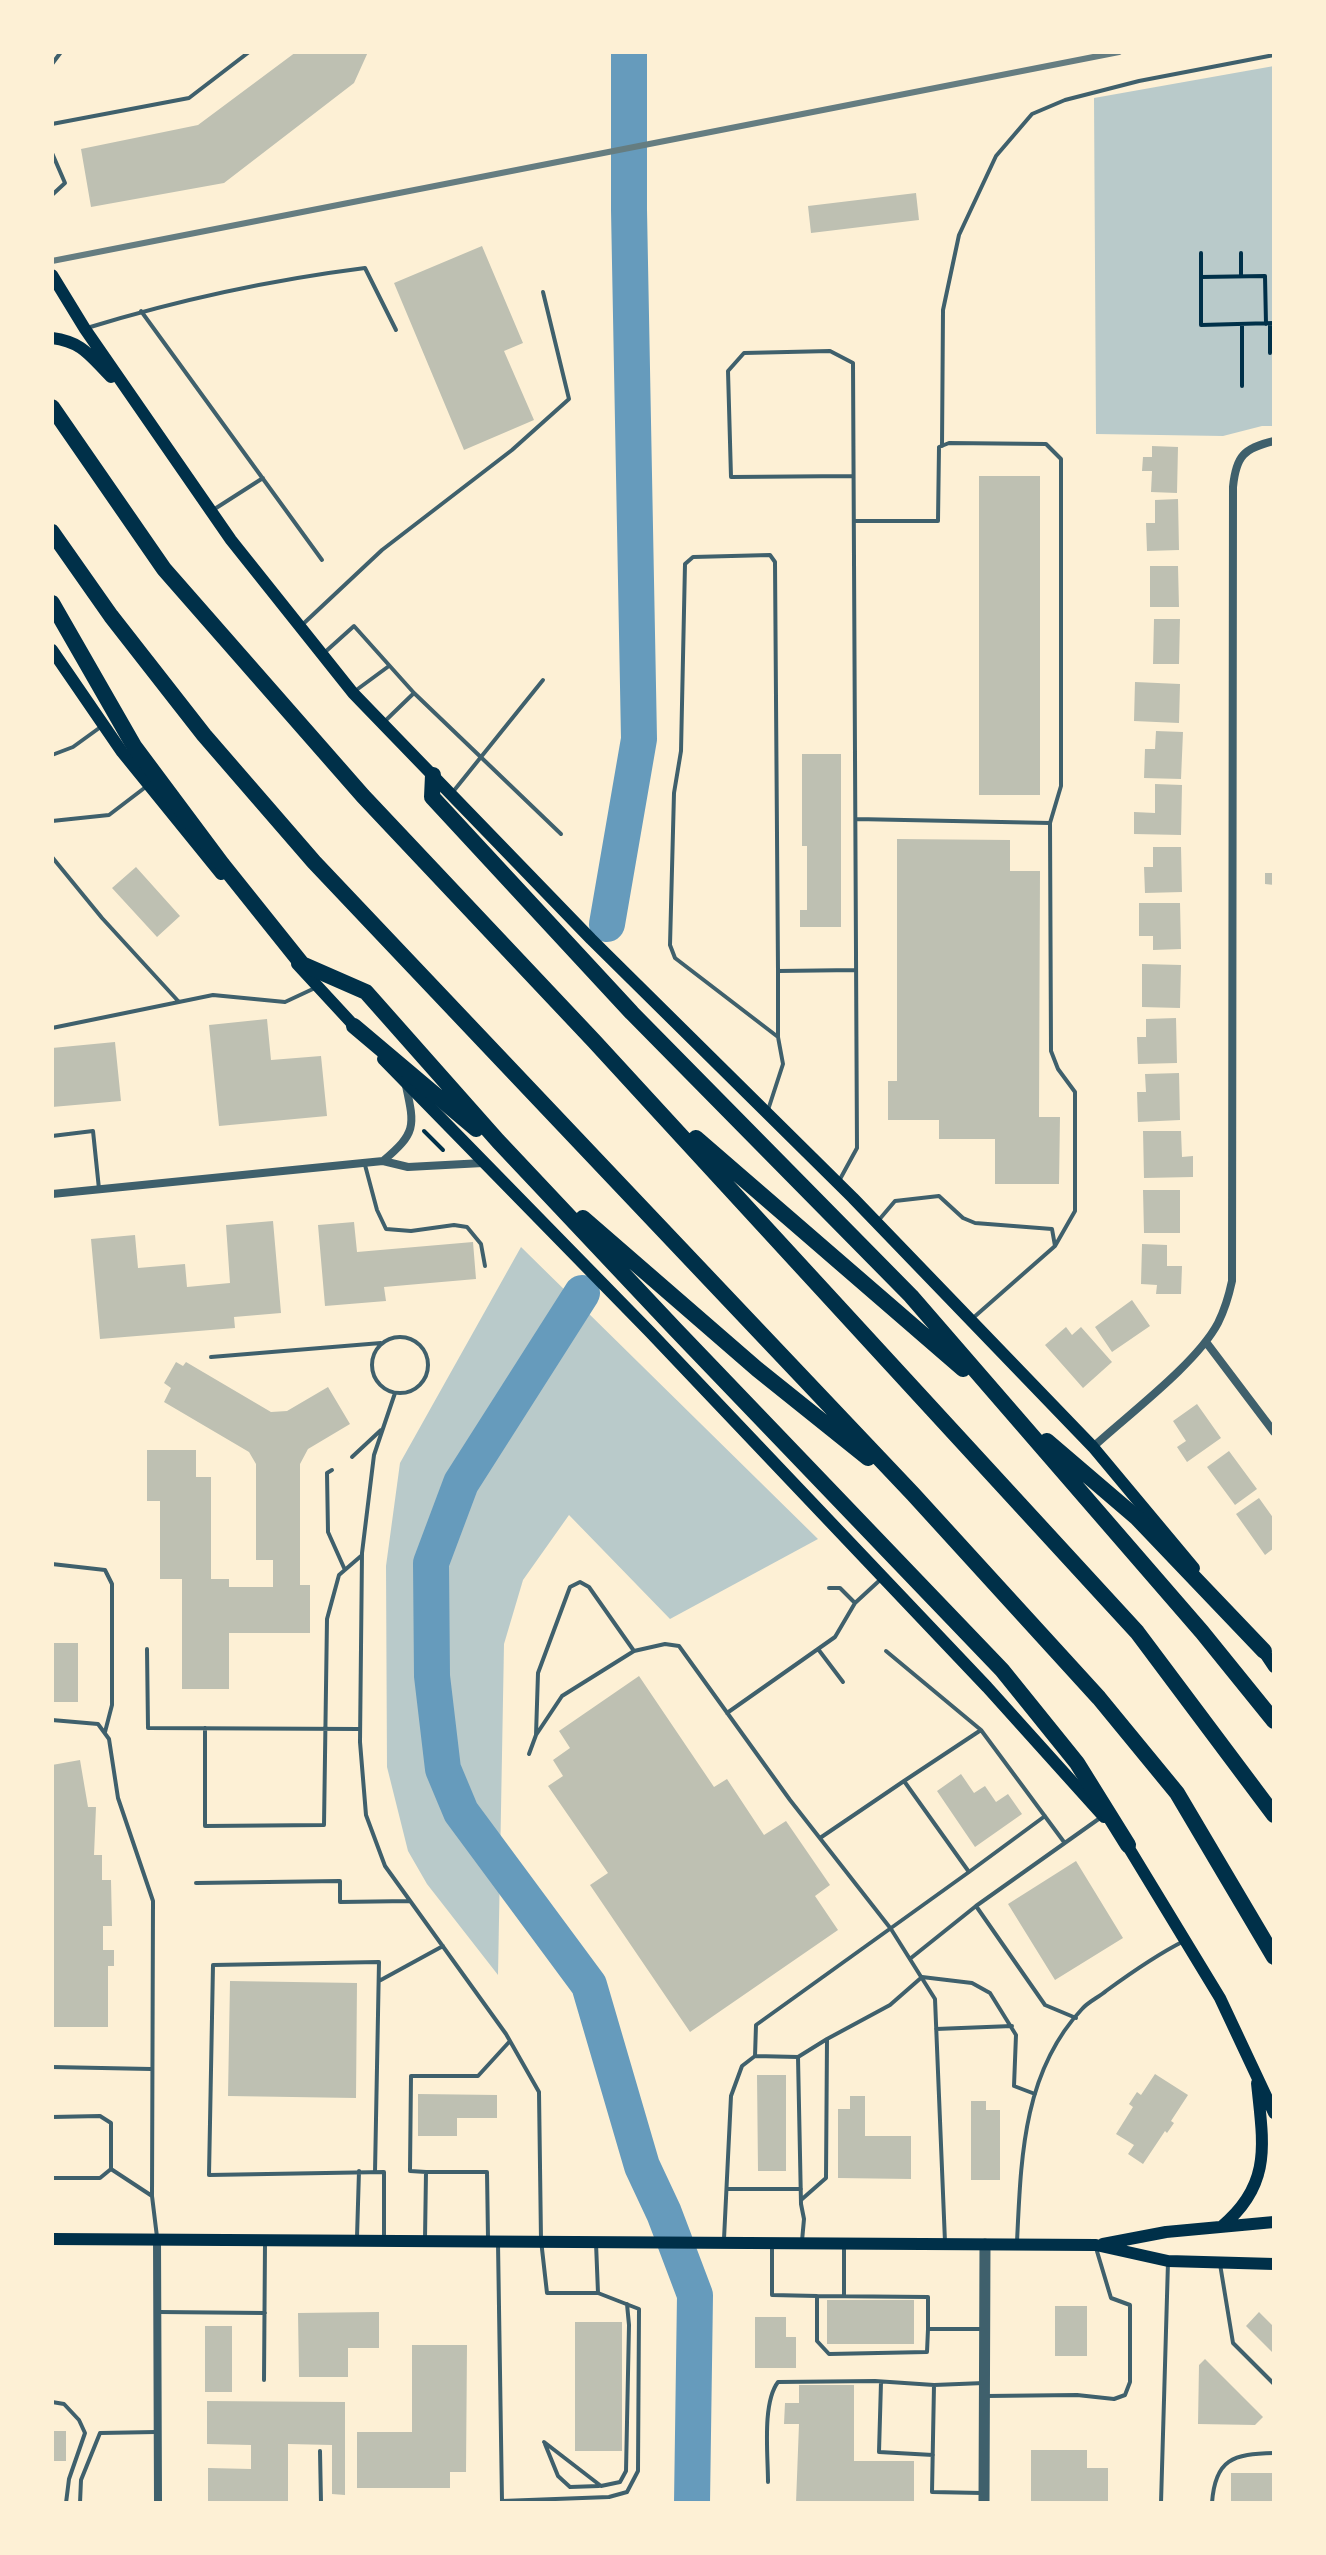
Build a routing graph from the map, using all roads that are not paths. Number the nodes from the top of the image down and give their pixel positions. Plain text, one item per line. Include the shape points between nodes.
1 (61, 52) edge
2 (249, 52) edge
3 (1274, 55) edge
4 (52, 64) edge
5 (52, 124) edge
6 (52, 153) edge
7 (52, 195) edge
8 (52, 275) edge
9 (543, 292) dead end
10 (141, 311) junction
11 (85, 329) junction
12 (396, 330) dead end
13 (52, 338) edge
14 (136, 403) junction
15 (52, 407) edge
16 (1274, 441) edge
17 (942, 446) junction
18 (853, 476) junction
19 (263, 478) junction
20 (211, 512) junction
21 (854, 521) junction
22 (52, 532) edge
23 (322, 560) dead end
24 (52, 603) edge
25 (300, 626) junction
26 (52, 650) edge
27 (322, 654) junction
28 (389, 666) junction
29 (543, 680) dead end
30 (353, 693) junction
31 (414, 693) junction
32 (382, 723) junction
33 (104, 725) junction
34 (52, 755) edge
35 (478, 758) junction
36 (433, 775) junction
37 (148, 785) junction
38 (451, 794) junction
39 (856, 819) junction
40 (52, 821) edge
41 (1050, 823) junction
42 (561, 834) dead end
43 (52, 857) edge
44 (856, 970) junction
45 (778, 971) junction
46 (318, 987) junction
47 (180, 1002) junction
48 (354, 1026) junction
49 (52, 1028) edge
50 (778, 1037) junction
51 (406, 1082) junction
52 (633, 1083) junction
53 (767, 1113) junction
54 (52, 1136) edge
55 (383, 1161) junction
56 (365, 1162) junction
57 (483, 1163) junction
58 (838, 1183) junction
59 (99, 1189) junction
60 (52, 1194) edge
61 (876, 1223) junction
62 (1055, 1246) junction
63 (485, 1266) dead end
64 (970, 1321) junction
65 (1206, 1342) junction
66 (383, 1343) junction
67 (211, 1357) dead end
68 (395, 1393) junction
69 (383, 1428) junction
70 (1274, 1432) edge
71 (1093, 1447) junction
72 (352, 1457) dead end
73 (332, 1470) dead end
74 (913, 1494) junction
75 (362, 1555) junction
76 (52, 1564) edge
77 (345, 1570) junction
78 (883, 1578) junction
79 (829, 1588) dead end
80 (855, 1603) junction
81 (147, 1649) dead end
82 (818, 1649) junction
83 (634, 1651) junction
84 (886, 1651) dead end
85 (1264, 1651) junction
86 (1274, 1667) edge
87 (843, 1682) dead end
88 (727, 1713) junction
89 (52, 1720) edge
90 (1274, 1721) edge
91 (205, 1728) junction
92 (324, 1729) junction
93 (360, 1729) junction
94 (981, 1730) junction
95 (105, 1734) junction
96 (536, 1735) junction
97 (529, 1754) dead end
98 (904, 1781) junction
99 (1274, 1815) edge
100 (1045, 1816) junction
101 (1103, 1816) junction
102 (820, 1838) junction
103 (1064, 1842) junction
104 (1128, 1845) junction
105 (969, 1872) junction
106 (196, 1883) dead end
107 (410, 1901) junction
108 (976, 1906) junction
109 (891, 1929) junction
110 (1186, 1940) junction
111 (443, 1946) junction
112 (1274, 1957) edge
113 (911, 1958) junction
114 (922, 1977) junction
115 (379, 1981) junction
116 (1076, 2018) junction
117 (1012, 2026) junction
118 (936, 2029) junction
119 (827, 2039) junction
120 (510, 2041) junction
121 (755, 2056) junction
122 (798, 2057) junction
123 (52, 2067) edge
124 (151, 2069) junction
125 (1256, 2072) junction
126 (1035, 2094) junction
127 (1274, 2113) edge
128 (52, 2117) edge
129 (111, 2169) junction
130 (359, 2171) junction
131 (375, 2172) junction
132 (426, 2172) junction
133 (52, 2178) edge
134 (728, 2189) junction
135 (801, 2189) junction
136 (152, 2196) junction
137 (801, 2200) junction
138 (1274, 2222) edge
139 (1221, 2227) junction
140 (157, 2238) junction
141 (52, 2239) edge
142 (265, 2239) junction
143 (357, 2239) junction
144 (384, 2240) junction
145 (425, 2240) junction
146 (493, 2240) junction
147 (541, 2240) junction
148 (600, 2241) junction
149 (723, 2242) junction
150 (772, 2242) junction
151 (802, 2243) junction
152 (844, 2243) junction
153 (945, 2244) junction
154 (985, 2244) junction
155 (1017, 2244) junction
156 (1096, 2245) junction
157 (1168, 2261) junction
158 (1220, 2263) junction
159 (1274, 2264) edge
160 (598, 2293) junction
161 (817, 2296) junction
162 (844, 2296) junction
163 (627, 2304) junction
164 (157, 2312) junction
165 (265, 2313) junction
166 (928, 2329) junction
167 (985, 2329) junction
168 (264, 2380) dead end
169 (881, 2382) junction
170 (1274, 2384) edge
171 (934, 2385) junction
172 (984, 2390) junction
173 (52, 2402) edge
174 (157, 2432) junction
175 (320, 2451) dead end
176 (1274, 2453) edge
177 (933, 2455) junction
178 (768, 2482) dead end
179 (601, 2486) junction
180 (984, 2498) edge
181 (502, 2502) edge
182 (66, 2503) edge
183 (80, 2503) edge
184 (158, 2503) edge
185 (321, 2503) edge
186 (1161, 2503) edge
187 (1212, 2503) edge

1 - 4 lane
2 - 5 lane via 189,98
3 - 17 lane via 1065,100 1032,114 996,156 959,235 943,310
6 - 7 lane via 65,183
8 - 11 main road
9 - 25 lane via 569,399 382,550
10 - 11 lane
10 - 12 lane via 292,277 365,268
10 - 19 lane
11 - 14 main road
13 - 14 main road via 70,340 83,349
14 - 20 main road
15 - 52 highway via 164,569 363,796
16 - 65 street via 1244,453 1235,467 1233,487 1234,1256 1227,1303
17 - 21 lane via 938,521
17 - 41 lane via 1046,444 1061,459 1061,786
18 - 18 lane via 853,363 830,351 744,353 728,371 731,477
18 - 21 lane
19 - 20 lane
19 - 23 lane
20 - 25 main road
21 - 39 lane
22 - 74 highway via 204,735 314,862
24 - 104 highway via 134,746 302,964 366,992 498,1141 1002,1670 1077,1763
25 - 27 main road
26 - 33 main road
27 - 28 lane via 354,626
27 - 30 main road
28 - 30 lane
28 - 31 lane
29 - 35 lane
30 - 32 main road
31 - 32 lane
31 - 35 lane
32 - 36 main road
33 - 34 lane
33 - 37 main road
35 - 38 lane
35 - 42 lane
36 - 38 main road
36 - 90 highway via 432,797 632,1013 911,1296
37 - 40 lane via 109,815
37 - 46 main road
38 - 53 main road
39 - 41 lane
39 - 44 lane
41 - 62 lane via 1051,1051 1075,1092 1075,1211
43 - 47 lane
44 - 45 lane
44 - 58 lane via 857,1148
45 - 50 lane
45 - 50 lane via 775,562 770,555 693,557 685,564 670,945 675,958
46 - 47 lane via 285,1002 213,995
46 - 48 main road
47 - 49 lane
48 - 51 main road
48 - 74 highway via 757,1369
50 - 53 lane via 783,1064
51 - 55 street via 411,1130
51 - 57 main road
52 - 85 highway via 1137,1518
52 - 99 highway via 1137,1632
53 - 58 main road
54 - 59 lane via 93,1131
55 - 56 street
55 - 57 street via 408,1167
56 - 59 street
56 - 63 lane via 386,1229 467,1227 481,1244
57 - 78 main road
58 - 61 main road
59 - 60 street
61 - 62 lane via 895,1201 939,1196 975,1223 1052,1229
61 - 64 main road
62 - 64 lane
64 - 71 main road
65 - 70 street
65 - 71 street
66 - 67 lane
66 - 68 lane via 373,1358 374,1376
66 - 68 lane via 409,1339 427,1359 420,1384
68 - 69 lane
69 - 72 lane
69 - 75 lane via 374,1455
71 - 85 main road
73 - 77 lane via 327,1473 328,1532
74 - 112 highway via 1099,1698 1177,1793
75 - 77 lane
75 - 93 lane
76 - 95 lane via 105,1570 112,1584 112,1705
77 - 92 lane via 327,1619
78 - 80 lane
78 - 101 main road
79 - 80 lane via 840,1588
80 - 82 lane via 835,1637
81 - 91 lane via 148,1728
82 - 87 lane
82 - 88 lane
83 - 88 lane via 679,1646
83 - 96 lane via 562,1696
83 - 96 lane via 589,1587 580,1582 570,1587 538,1673
84 - 94 lane
85 - 86 main road
88 - 102 lane
89 - 95 lane via 98,1724
91 - 92 lane
91 - 92 lane via 205,1826 324,1825
92 - 93 lane
93 - 107 lane via 366,1815 385,1866
94 - 98 lane
94 - 100 lane
95 - 124 lane via 118,1798 153,1901
96 - 97 lane
98 - 102 lane
98 - 105 lane
100 - 103 lane
100 - 105 lane
101 - 103 lane
101 - 104 main road
102 - 109 lane
103 - 108 lane
104 - 110 main road
105 - 109 lane
106 - 107 lane via 340,1881 340,1902
107 - 111 lane
108 - 113 lane
108 - 116 lane via 1045,2005
109 - 113 lane
109 - 121 lane via 756,2025
110 - 116 lane via 1153,1957
110 - 125 main road
111 - 115 lane
111 - 120 lane
113 - 114 lane
114 - 117 lane via 972,1983 990,1993
114 - 118 lane via 935,1999
114 - 119 lane via 890,2005
115 - 130 lane via 379,1962 213,1965 209,2175
115 - 131 lane
116 - 126 lane via 1046,2060
117 - 118 lane
117 - 126 lane via 1014,2086
118 - 153 lane
119 - 122 lane
119 - 137 lane via 826,2178
120 - 132 lane via 478,2076 411,2076 410,2171
120 - 147 lane via 539,2092
121 - 122 lane
121 - 134 lane via 742,2066 731,2096
122 - 135 lane
123 - 124 lane
124 - 136 lane
125 - 127 main road
125 - 139 main road via 1264,2152 1261,2173 1243,2205
126 - 155 lane via 1021,2167
128 - 129 lane via 100,2116 111,2123
129 - 133 lane via 100,2178
129 - 136 lane
130 - 131 lane
130 - 143 lane
131 - 144 lane via 384,2172
132 - 145 lane
132 - 146 lane via 487,2172
134 - 135 lane
134 - 149 lane
135 - 137 lane
136 - 140 lane
137 - 151 lane
138 - 139 main road
139 - 156 main road
140 - 141 main road
140 - 142 main road
140 - 164 street
142 - 143 main road
142 - 165 lane
143 - 144 main road
144 - 145 main road
145 - 146 main road
146 - 147 main road
146 - 181 lane
147 - 148 main road
147 - 160 lane via 547,2293
148 - 149 main road
148 - 160 lane
149 - 150 main road
150 - 151 main road
150 - 161 lane via 772,2295
151 - 152 main road
152 - 153 main road
152 - 162 lane
153 - 154 main road
154 - 155 main road
154 - 167 street
155 - 156 main road
156 - 157 main road
156 - 172 lane via 1111,2298 1130,2305 1130,2382 1125,2395 1114,2399
157 - 158 main road
157 - 186 lane
158 - 159 main road
158 - 170 lane via 1233,2343
160 - 163 lane
161 - 162 lane
161 - 166 lane via 817,2341 829,2354 927,2352
162 - 166 lane via 928,2297
163 - 179 lane via 626,2471 620,2482
163 - 181 lane via 639,2309 638,2471 627,2492
164 - 165 lane
164 - 174 street
165 - 168 lane
166 - 167 lane
167 - 172 street
169 - 171 lane
169 - 177 lane via 879,2452
169 - 178 lane via 778,2382 769,2412
171 - 172 lane
171 - 177 lane
172 - 180 street
173 - 182 lane via 64,2404 85,2433
174 - 183 lane via 100,2433 81,2480
174 - 184 street
175 - 185 lane
176 - 187 lane via 1241,2455 1223,2465 1213,2483
177 - 180 lane via 932,2492
179 - 179 lane via 544,2442 558,2476 570,2487

